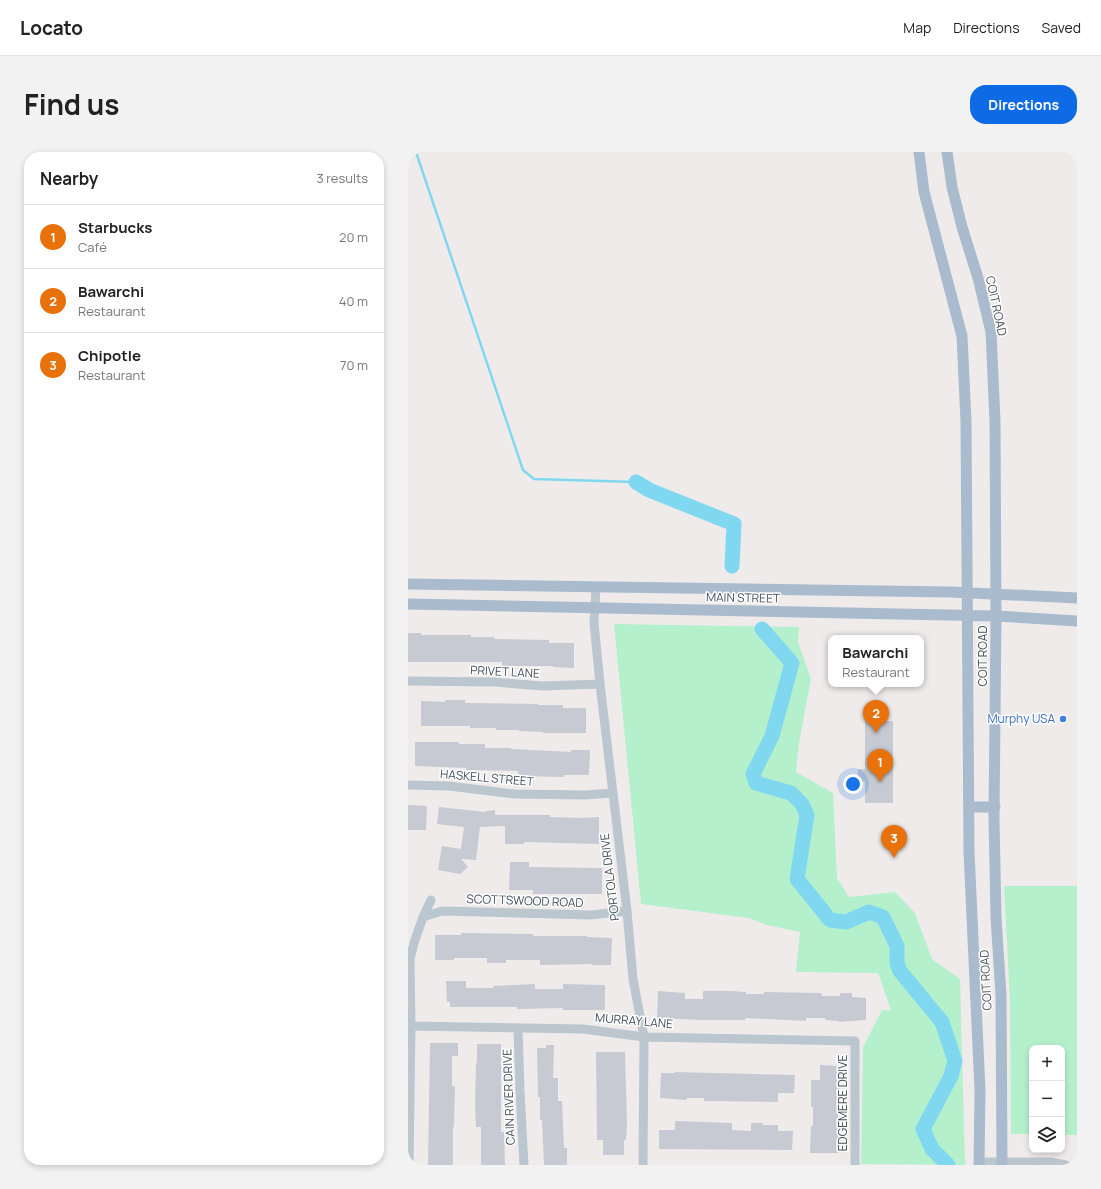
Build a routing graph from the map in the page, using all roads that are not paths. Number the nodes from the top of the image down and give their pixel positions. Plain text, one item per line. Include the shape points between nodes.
1 (919, 152) edge
2 (947, 152) edge
3 (408, 584) edge
4 (596, 587) junction
5 (968, 593) junction
6 (996, 593) junction
7 (1077, 598) edge
8 (408, 604) edge
9 (595, 607) junction
10 (967, 616) junction
11 (996, 616) junction
12 (1077, 621) edge
13 (408, 681) edge
14 (600, 684) junction
15 (408, 785) edge
16 (612, 793) junction
17 (969, 807) junction
18 (995, 807) junction
19 (431, 900) dead end
20 (627, 911) junction
21 (423, 917) junction
22 (411, 1026) junction
23 (518, 1028) junction
24 (644, 1036) junction
25 (855, 1041) joint
26 (979, 1164) edge
27 (1002, 1164) edge
28 (410, 1165) edge
29 (524, 1165) edge
30 (643, 1165) edge
31 (855, 1165) edge
32 (1066, 1165) edge

1 - 5 main road, COIT ROAD via 924,192 962,336 966,421
2 - 6 main road, COIT ROAD via 952,187 978,278 990,332 995,421
3 - 4 main road, MAIN STREET
4 - 5 main road, MAIN STREET
4 - 9 street, PORTOLA DRIVE
5 - 6 main road, MAIN STREET
5 - 10 main road, COIT ROAD
6 - 7 main road, MAIN STREET
6 - 11 main road, COIT ROAD
8 - 9 main road, MAIN STREET
9 - 10 main road, MAIN STREET
9 - 14 street, PORTOLA DRIVE via 594,623
10 - 11 main road, MAIN STREET
10 - 17 main road, COIT ROAD
11 - 12 main road, MAIN STREET
11 - 18 main road, COIT ROAD
13 - 14 street, PRIVET LANE via 494,682 543,686
14 - 16 street, PORTOLA DRIVE
15 - 16 street, HASKELL STREET via 449,786 514,794 586,796
16 - 20 street, PORTOLA DRIVE
17 - 18 main road
17 - 26 main road, COIT ROAD via 980,1090
18 - 27 main road, COIT ROAD via 996,917 1001,995
19 - 21 street
20 - 21 street, SCOTTSWOOD ROAD via 591,915 442,911
20 - 24 street, PORTOLA DRIVE via 633,979
21 - 22 street via 410,959
22 - 23 street, MURRAY LANE
22 - 28 street
23 - 24 street, MURRAY LANE via 583,1028
23 - 29 street, CAIN RIVER DRIVE
24 - 25 street, MURRAY LANE
24 - 30 street, PORTOLA DRIVE
25 - 31 street, EDGEMERE DRIVE
26 - 27 street
27 - 32 street via 1050,1162

